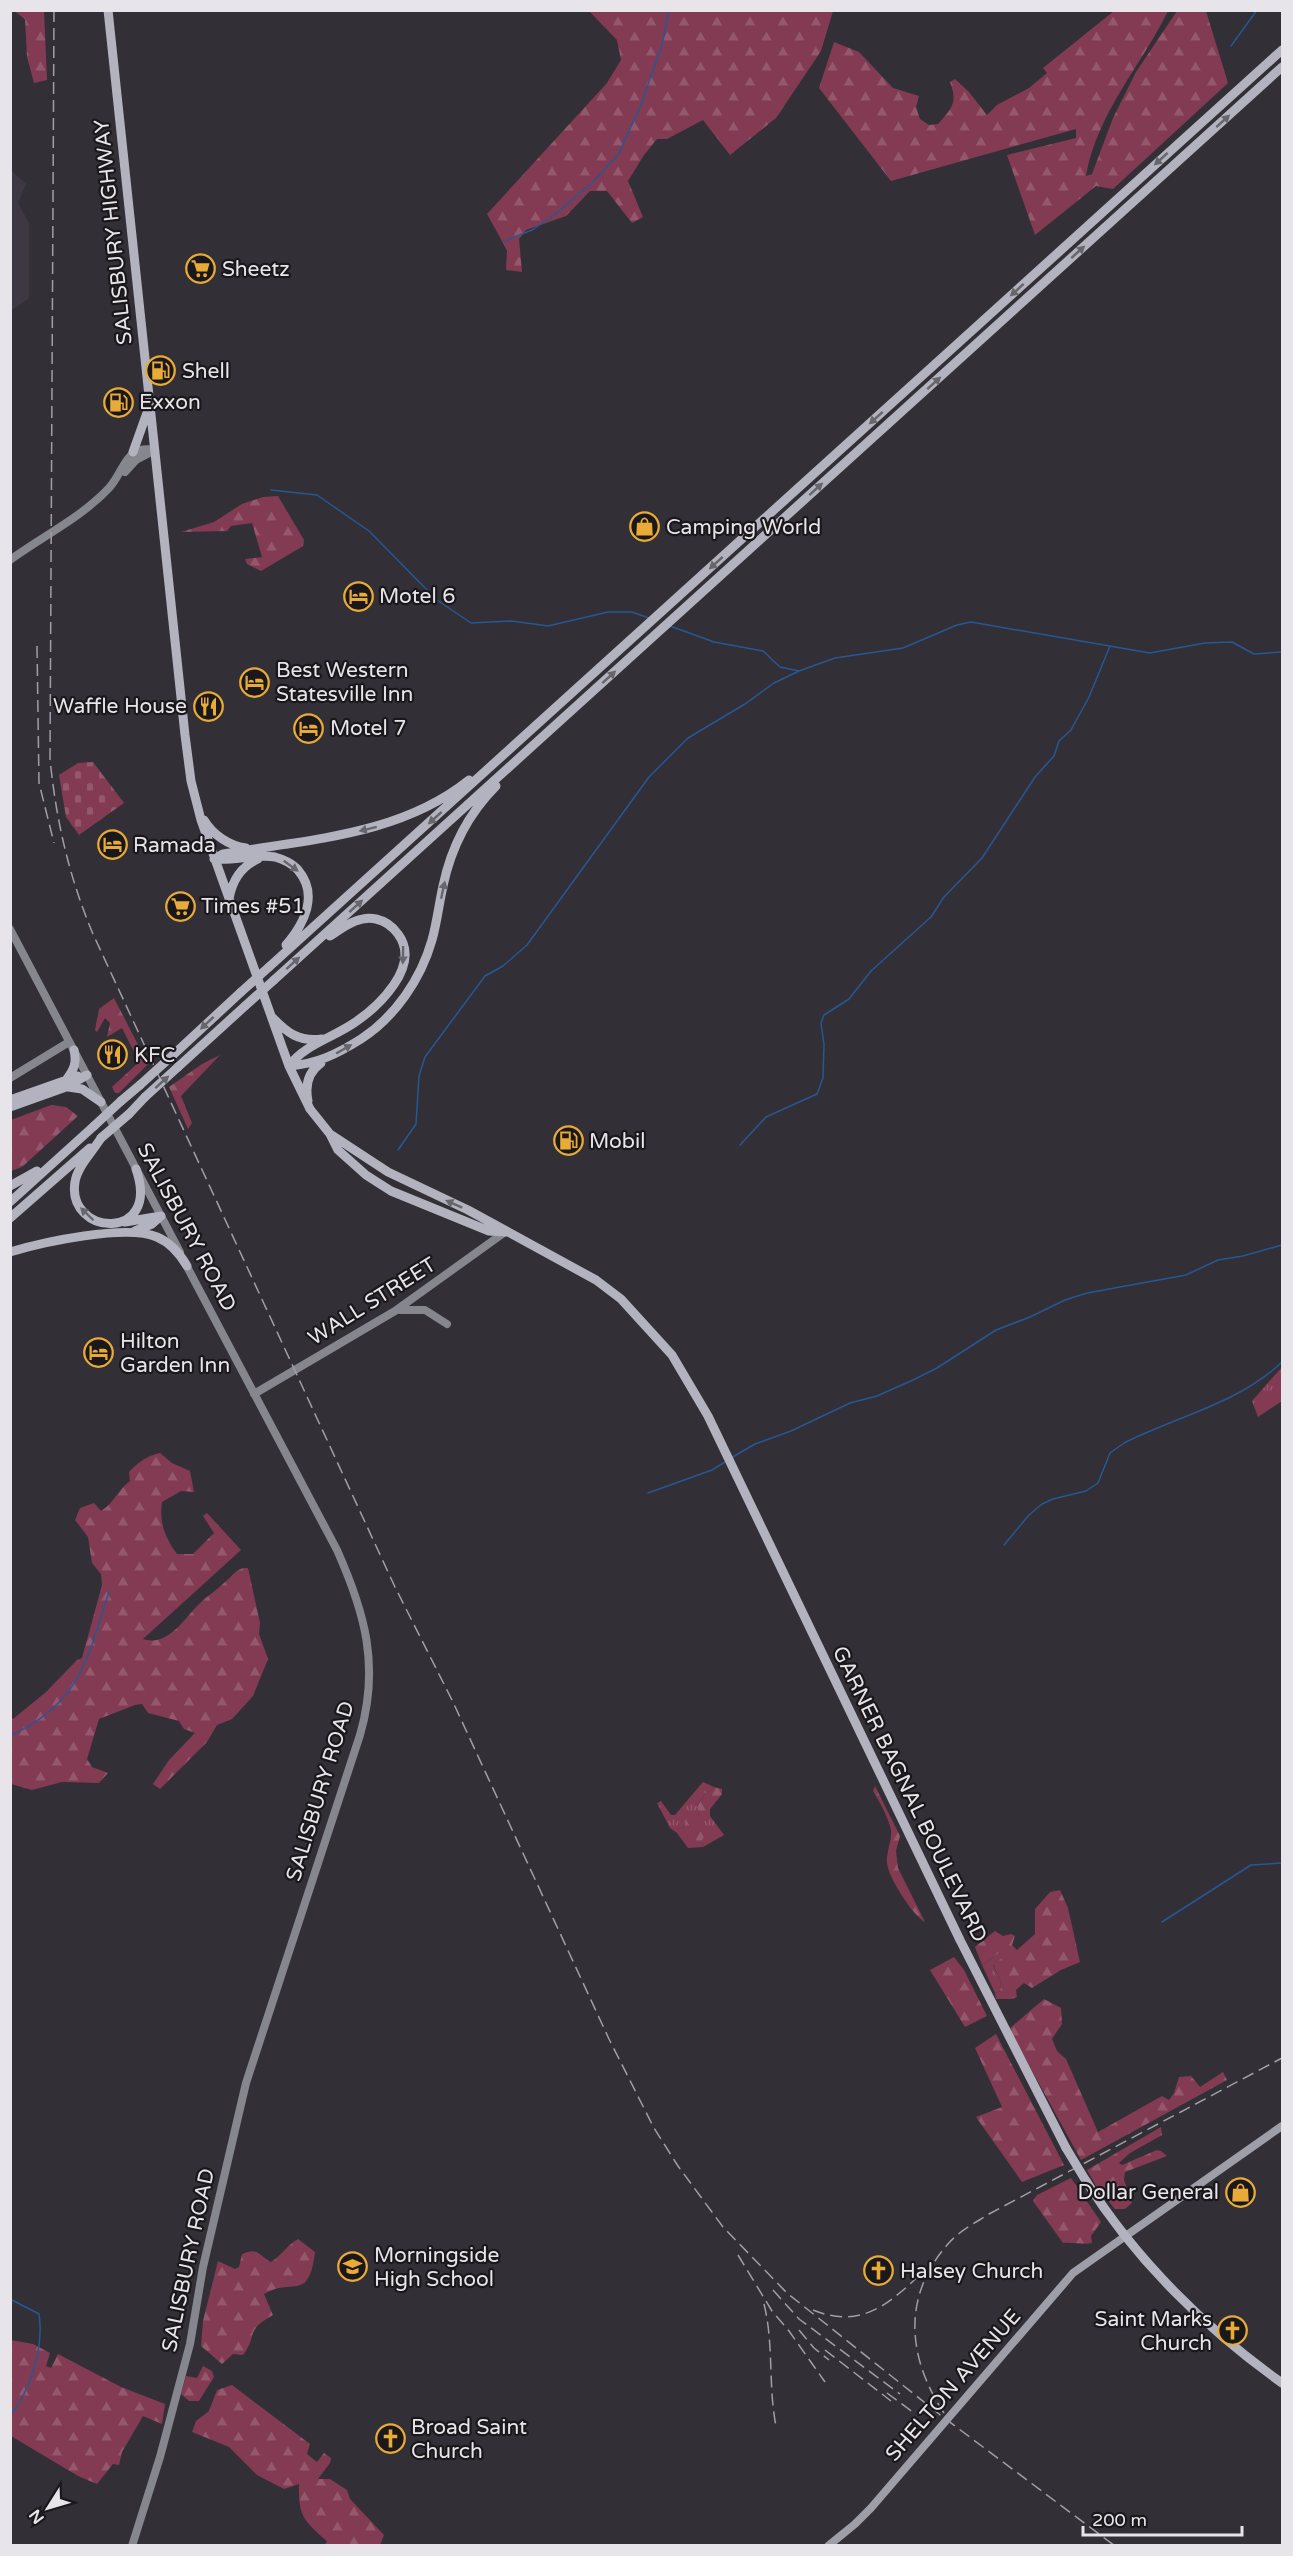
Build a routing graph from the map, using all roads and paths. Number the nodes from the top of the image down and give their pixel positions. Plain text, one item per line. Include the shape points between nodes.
1 (108, 10) edge
2 (1282, 50) edge
3 (1282, 67) edge
4 (149, 404) junction
5 (155, 450) junction
6 (133, 452) junction
7 (113, 483) junction
8 (10, 560) edge
9 (588, 696) junction
10 (540, 722) junction
11 (198, 807) junction
12 (254, 849) junction
13 (263, 857) junction
14 (214, 859) junction
15 (229, 902) junction
16 (10, 929) edge
17 (313, 946) junction
18 (269, 966) junction
19 (269, 1014) junction
20 (333, 1035) junction
21 (72, 1046) junction
22 (325, 1060) junction
23 (289, 1066) junction
24 (87, 1075) junction
25 (10, 1078) edge
26 (66, 1084) junction
27 (10, 1100) edge
28 (101, 1102) junction
29 (10, 1107) edge
30 (310, 1109) junction
31 (330, 1134) junction
32 (101, 1138) junction
33 (80, 1139) junction
34 (136, 1169) junction
35 (10, 1186) edge
36 (10, 1202) edge
37 (161, 1216) junction
38 (10, 1218) edge
39 (118, 1224) junction
40 (505, 1232) junction
41 (127, 1234) junction
42 (10, 1252) edge
43 (187, 1266) junction
44 (395, 1311) junction
45 (447, 1324) dead end
46 (254, 1394) junction
47 (1282, 2126) edge
48 (1126, 2236) junction
49 (1282, 2383) edge
50 (132, 2546) edge
51 (828, 2546) edge

1 - 4 highway, SALISBURY HIGHWAY
2 -> 10 highway
9 -> 3 highway
4 - 5 highway, SALISBURY HIGHWAY
4 - 6 highway
5 - 6 street via 142,448
5 - 7 street via 136,460
5 - 11 highway, GARNER BAGNAL BOULEVARD via 185,735
6 - 7 street
7 - 8 street via 86,508
17 -> 9 highway
22 -> 9 highway via 366,1035 397,1006 423,965 432,941 444,883 463,829 494,788
10 -> 12 highway via 467,782 398,820 349,834
10 -> 18 highway
11 - 12 highway via 217,835 241,848
11 - 14 highway, GARNER BAGNAL BOULEVARD
12 - 14 highway
13 - 14 highway
13 - 15 highway via 240,871
13 -> 18 highway via 286,861 296,868 309,891 297,933
14 - 15 highway, GARNER BAGNAL BOULEVARD
15 - 19 highway, GARNER BAGNAL BOULEVARD
16 - 21 street, SALISBURY ROAD
17 -> 20 highway via 366,917 391,926 405,948 405,962 387,993 362,1017
32 -> 17 highway, bridge
18 -> 33 highway, bridge
19 - 20 highway via 286,1032 298,1038 311,1041
19 - 23 highway, GARNER BAGNAL BOULEVARD
20 - 23 highway via 297,1056
21 - 24 street, SALISBURY ROAD
21 - 25 street
21 - 26 highway via 76,1059
22 - 23 highway
22 - 30 highway via 316,1066 307,1084
23 - 30 highway, GARNER BAGNAL BOULEVARD
24 - 26 highway
24 - 28 street, SALISBURY ROAD
26 - 27 highway
26 - 28 highway
26 - 29 highway
28 - 34 street, SALISBURY ROAD
30 - 31 highway, GARNER BAGNAL BOULEVARD
40 -> 31 highway, GARNER BAGNAL BOULEVARD via 388,1172
31 - 40 highway, GARNER BAGNAL BOULEVARD via 338,1150 391,1191 489,1231
32 - 38 highway
39 -> 32 highway via 97,1223 80,1207 75,1195 80,1170
33 - 35 highway via 29,1177
33 - 36 highway
34 - 37 street, SALISBURY ROAD
34 - 39 highway via 141,1182 140,1204
37 - 39 highway
37 - 41 highway
37 - 43 street, SALISBURY ROAD
40 - 44 street, WALL STREET
40 - 48 highway, GARNER BAGNAL BOULEVARD, bridge via 603,1285 644,1323 684,1373 960,1940 1066,2148
41 - 42 highway via 69,1238
41 - 43 highway via 156,1237 169,1244
43 - 46 street, SALISBURY ROAD
44 - 45 street via 424,1310
44 - 46 street, WALL STREET
46 - 50 street, SALISBURY ROAD via 353,1587 365,1625 369,1695 360,1735 246,2084 176,2397
47 - 48 main road, SHELTON AVENUE
48 - 49 highway, GARNER BAGNAL BOULEVARD via 1196,2313
48 - 51 main road, SHELTON AVENUE via 1073,2273 871,2508

